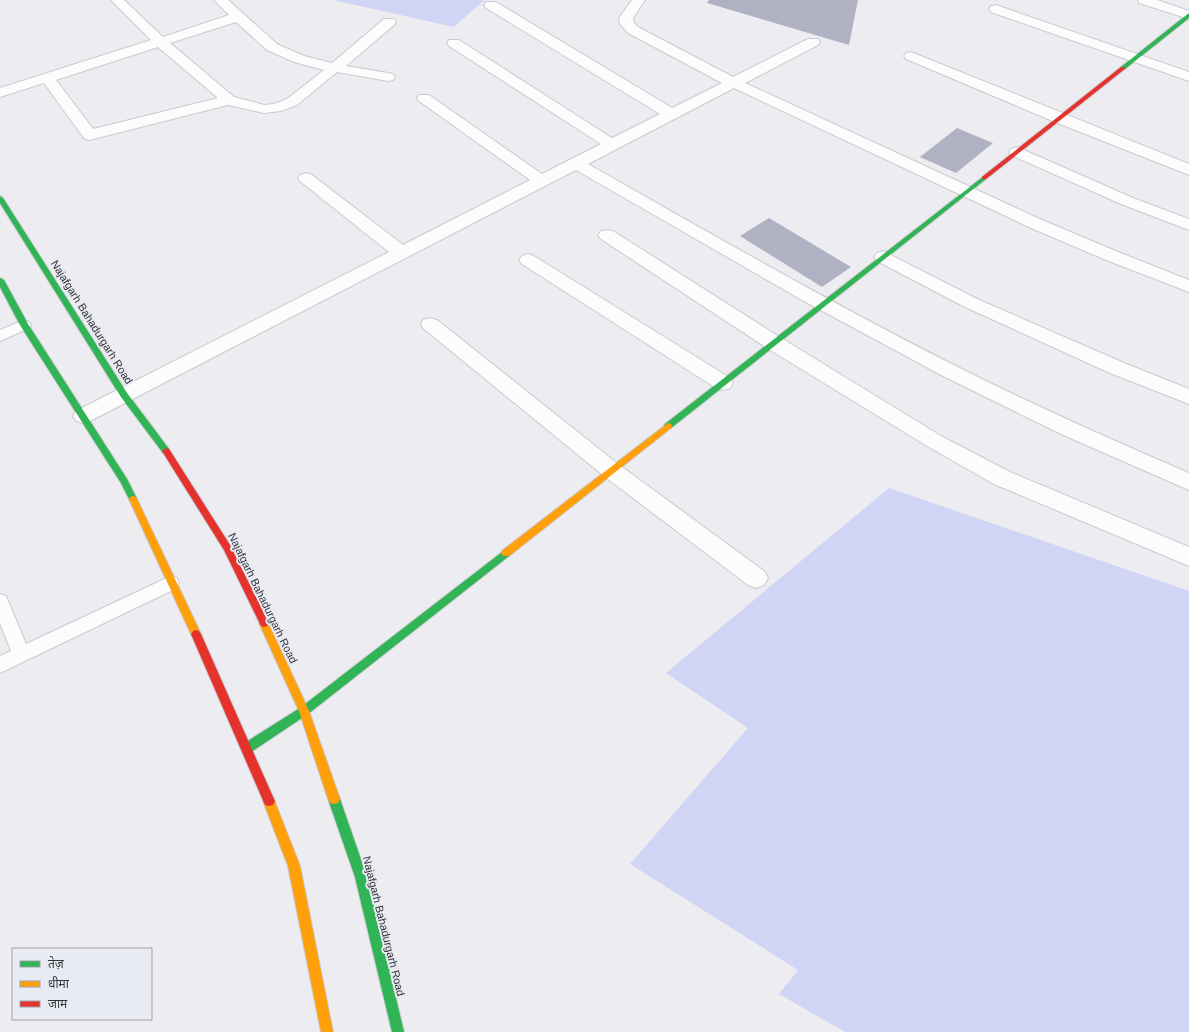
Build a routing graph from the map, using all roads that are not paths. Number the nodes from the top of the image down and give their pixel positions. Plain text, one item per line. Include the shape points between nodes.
1 (117, 0) edge
2 (220, 0) edge
3 (639, 0) edge
4 (1144, 0) edge
5 (491, 5) dead end
6 (996, 9) dead end
7 (1189, 15) edge
8 (238, 17) junction
9 (389, 22) dead end
10 (160, 42) junction
11 (813, 42) dead end
12 (454, 43) dead end
13 (911, 56) dead end
14 (1134, 59) junction
15 (335, 67) junction
16 (48, 77) junction
17 (388, 77) dead end
18 (1189, 77) edge
19 (733, 83) junction
20 (0, 93) edge
21 (424, 98) dead end
22 (229, 100) junction
23 (672, 114) junction
24 (1060, 119) junction
25 (612, 145) junction
26 (1017, 152) junction
27 (577, 164) junction
28 (1189, 170) edge
29 (306, 178) dead end
30 (542, 181) junction
31 (967, 192) junction
32 (0, 198) edge
33 (1189, 225) edge
34 (607, 234) dead end
35 (402, 253) junction
36 (883, 257) junction
37 (528, 260) dead end
38 (0, 280) edge
39 (1189, 286) edge
40 (824, 305) junction
41 (430, 324) dead end
42 (24, 325) junction
43 (0, 336) edge
44 (774, 343) junction
45 (723, 383) junction
46 (124, 395) junction
47 (1189, 397) edge
48 (83, 416) junction
49 (611, 470) junction
50 (1189, 482) edge
51 (1189, 557) edge
52 (756, 578) dead end
53 (171, 583) junction
54 (0, 600) edge
55 (22, 655) junction
56 (0, 665) edge
57 (304, 711) junction
58 (247, 748) junction
59 (327, 1032) edge
60 (398, 1032) edge

1 - 10 street
2 - 8 street
3 - 19 street via 626,18 627,24 633,30
4 - 7 street
5 - 23 street
6 - 14 street
7 - 14 main road
8 - 10 street
8 - 15 street via 281,52
9 - 15 street
10 - 16 street
10 - 22 street
11 - 19 street
12 - 25 street
13 - 24 street
14 - 18 street
14 - 24 main road
15 - 17 street
15 - 22 street via 292,102 276,108 258,108
16 - 20 street
16 - 22 street via 89,135
19 - 23 street
19 - 31 street
21 - 30 street
23 - 25 street
24 - 26 main road
24 - 28 street
25 - 27 street
26 - 31 main road
26 - 33 street via 1127,201
27 - 30 street
27 - 40 street
29 - 35 street
30 - 35 street
31 - 36 main road
31 - 39 street via 1149,272
32 - 46 main road, Najafgarh Bahadurgarh Road
34 - 44 street
35 - 46 street
36 - 40 main road
36 - 47 street via 972,303 1116,368
37 - 45 street
38 - 42 main road
40 - 44 main road
40 - 50 street via 1018,406
41 - 49 street
42 - 43 lane
42 - 48 main road
44 - 45 main road
44 - 51 street via 934,441 1002,478
45 - 49 main road
46 - 48 street
46 - 57 main road, Najafgarh Bahadurgarh Road via 171,458 227,548
48 - 53 main road via 124,481
49 - 52 street
49 - 57 main road
53 - 55 lane
53 - 58 main road
54 - 55 lane
55 - 56 lane
57 - 58 main road
57 - 60 main road, Najafgarh Bahadurgarh Road via 361,877
58 - 59 main road via 294,866

